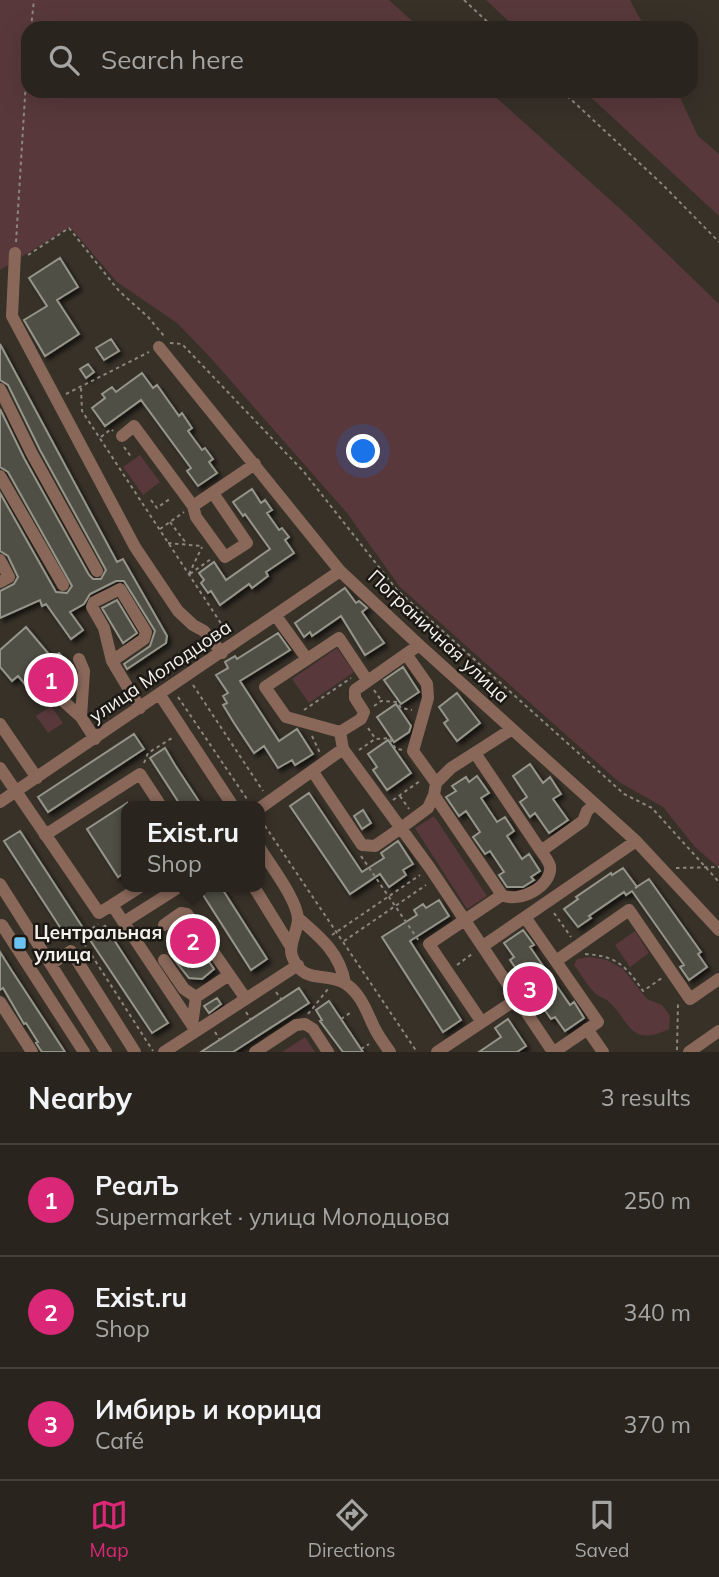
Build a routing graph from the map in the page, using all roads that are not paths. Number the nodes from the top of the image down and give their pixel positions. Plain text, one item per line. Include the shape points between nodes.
1 (15, 258) road end
2 (159, 347) road end
3 (0, 389) edge
4 (117, 433) road end
5 (255, 464) junction
6 (0, 476) edge
7 (213, 493) junction
8 (193, 506) junction
9 (0, 560) edge
10 (97, 571) dead end
11 (340, 571) junction
12 (0, 582) edge
13 (63, 585) dead end
14 (276, 616) junction
15 (419, 645) junction
16 (222, 653) junction
17 (406, 654) junction
18 (79, 659) dead end
19 (307, 659) junction
20 (112, 661) junction
21 (364, 676) junction
22 (160, 695) junction
23 (61, 699) dead end
24 (140, 708) junction
25 (81, 717) junction
26 (0, 724) edge
27 (512, 729) junction
28 (340, 732) junction
29 (95, 739) junction
30 (346, 753) junction
31 (475, 753) junction
32 (0, 768) edge
33 (316, 770) junction
34 (37, 778) junction
35 (433, 784) junction
36 (16, 792) junction
37 (158, 801) edge
38 (230, 801) edge
39 (0, 802) edge
40 (265, 804) edge
41 (595, 804) junction
42 (401, 828) junction
43 (45, 835) junction
44 (636, 841) junction
45 (541, 851) junction
46 (265, 859) edge
47 (2, 892) edge
48 (132, 892) edge
49 (171, 892) edge
50 (257, 892) edge
51 (502, 895) junction
52 (112, 905) junction
53 (19, 914) junction
54 (525, 917) junction
55 (298, 918) junction
56 (464, 920) junction
57 (124, 922) junction
58 (164, 925) dead end
59 (1, 926) edge
60 (719, 930) edge
61 (483, 946) junction
62 (291, 947) junction
63 (164, 960) dead end
64 (556, 961) junction
65 (51, 964) junction
66 (298, 965) junction
67 (229, 975) junction
68 (338, 984) junction
69 (717, 984) edge
70 (196, 997) junction
71 (246, 999) junction
72 (517, 999) junction
73 (0, 1002) edge
74 (481, 1021) junction
75 (194, 1028) junction
76 (587, 1029) junction
77 (719, 1031) edge
78 (184, 1046) edge
79 (129, 1050) edge
80 (32, 1052) edge
81 (84, 1052) edge
82 (106, 1052) edge
83 (164, 1052) edge
84 (255, 1052) edge
85 (328, 1052) edge
86 (390, 1052) edge
87 (437, 1052) edge
88 (554, 1052) edge
89 (603, 1052) edge
90 (689, 1052) edge

1 - 16 street via 12,316 77,441 135,547 178,611
2 - 5 street, Пограничная улица
3 - 10 street
4 - 8 street via 134,426
5 - 7 street
5 - 11 street, Пограничная улица
6 - 13 street
7 - 8 street
7 - 8 street via 247,543 225,557 195,517
9 - 12 street via 9,577
11 - 14 street, улица Молодцова
11 - 15 street, Пограничная улица
14 - 16 street, улица Молодцова
14 - 19 street
15 - 17 street
15 - 27 street, Пограничная улица
16 - 22 street, улица Молодцова
17 - 21 street
17 - 35 street via 427,684 428,698 413,751
18 - 25 street via 84,671
19 - 21 street via 339,638
19 - 28 street via 265,687 286,717
20 - 20 street via 146,635 120,589 92,605 104,628
20 - 24 street
21 - 28 street via 355,690 364,712
22 - 24 street, улица Молодцова
22 - 38 street
23 - 25 street
24 - 29 street, улица Молодцова
25 - 29 street
26 - 34 street
27 - 31 street
27 - 41 street, Пограничная улица
28 - 30 street
29 - 34 street, улица Молодцова
30 - 33 street
30 - 42 street
31 - 35 street
31 - 45 street
32 - 36 street
33 - 40 street
33 - 42 street via 362,845 375,846
34 - 36 street, улица Молодцова
35 - 42 street via 428,808
35 - 51 street
36 - 39 street, улица Молодцова
36 - 43 street
37 - 43 street via 140,774
41 - 44 street, Пограничная улица
41 - 45 street via 583,821
42 - 56 street
43 - 52 street via 99,914
44 - 54 street
44 - 60 street, Пограничная улица
45 - 51 street via 550,866 539,887 523,898
46 - 55 street
47 - 53 street
48 - 52 street
49 - 57 street
50 - 62 street
51 - 56 street
52 - 57 street
53 - 59 street
53 - 65 street
54 - 61 street
54 - 64 street
55 - 62 street
55 - 68 street via 324,940 342,967
56 - 61 street
56 - 74 street via 429,944
57 - 75 street
58 - 67 street via 187,914
59 - 81 street
61 - 72 street
62 - 66 street
63 - 70 street via 184,989
64 - 69 street via 579,950 628,910 690,999
64 - 76 street via 598,1022
65 - 79 street via 71,951
65 - 82 street
66 - 68 street via 309,976
66 - 71 street
67 - 70 street
67 - 71 street
68 - 86 street via 355,993
70 - 75 street
71 - 75 street
72 - 74 street
72 - 88 street
73 - 80 street
74 - 87 street
75 - 78 street
76 - 88 street
76 - 89 street
77 - 90 street
78 - 83 street
84 - 85 street via 305,1024

